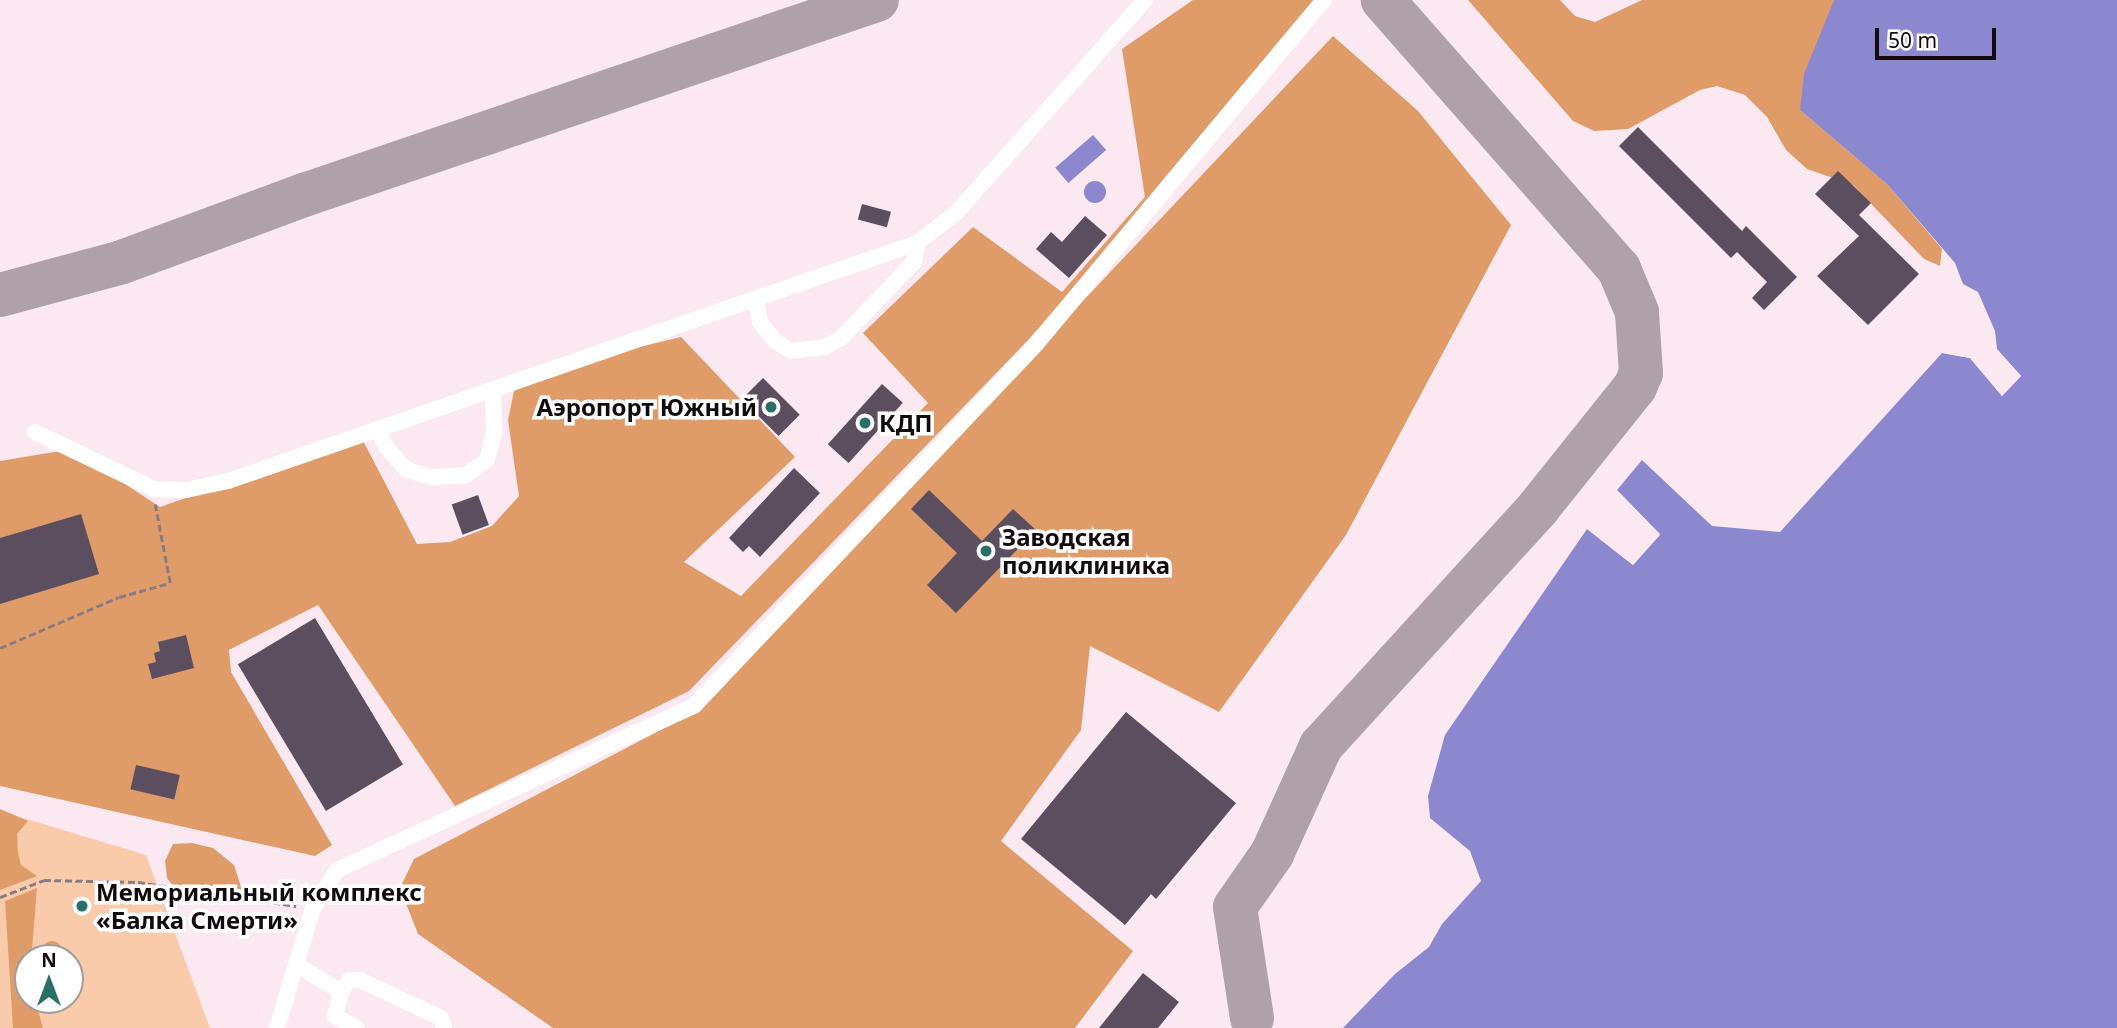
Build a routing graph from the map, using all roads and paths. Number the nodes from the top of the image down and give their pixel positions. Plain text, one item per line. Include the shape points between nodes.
1 (1145, 0) edge
2 (1324, 0) edge
3 (917, 243) junction
4 (756, 299) junction
5 (493, 389) junction
6 (378, 429) junction
7 (35, 432) dead end
8 (154, 489) junction
9 (0, 648) edge
10 (0, 897) edge
11 (313, 908) junction
12 (296, 964) junction
13 (341, 992) junction
14 (277, 1028) edge
15 (357, 1028) edge
16 (444, 1028) edge

1 - 3 lane via 956,213
2 - 11 lane via 1037,343 694,706 337,870
3 - 4 lane
3 - 4 lane via 914,262 841,338 825,347 791,351 775,341 760,323
4 - 5 lane
5 - 6 lane
5 - 6 lane via 494,432 487,460 466,475 432,477 407,470 386,447
6 - 8 lane via 228,481 186,490
7 - 8 lane
8 - 9 path via 170,583 119,597
10 - 11 path via 44,880 138,882
11 - 12 lane
12 - 13 lane
12 - 14 lane
13 - 15 lane via 335,1016
13 - 16 lane via 349,980 360,980 441,1018

